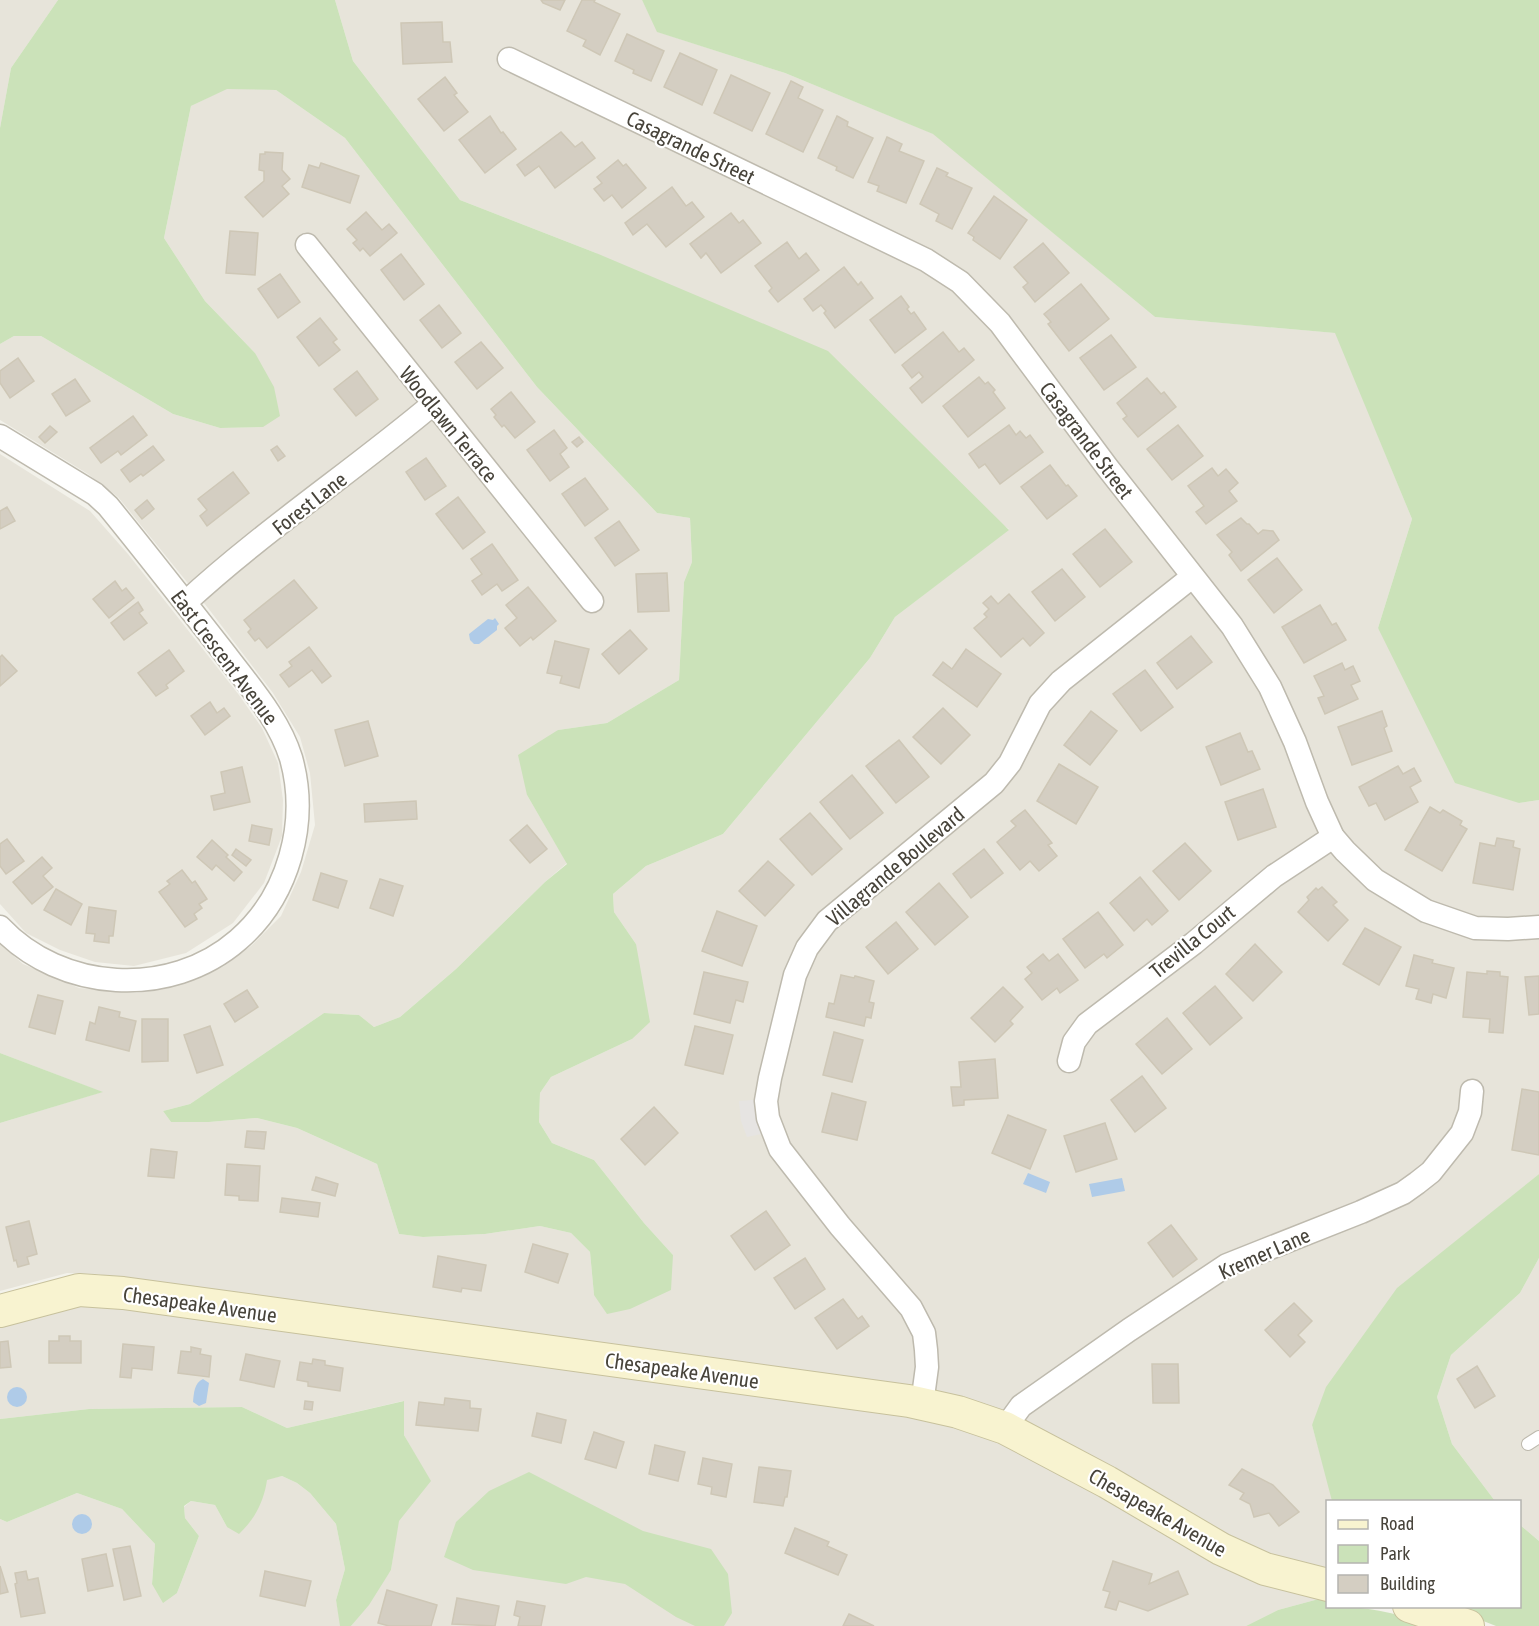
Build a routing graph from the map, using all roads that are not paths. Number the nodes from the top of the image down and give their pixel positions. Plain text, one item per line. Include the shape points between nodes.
1 (509, 59) dead end
2 (307, 245) dead end
3 (433, 404) junction
4 (0, 436) edge
5 (1192, 577) junction
6 (592, 601) dead end
7 (186, 602) junction
8 (1333, 837) junction
9 (0, 927) edge
10 (1539, 927) edge
11 (1069, 1061) dead end
12 (1472, 1091) dead end
13 (0, 1311) edge
14 (922, 1404) junction
15 (1005, 1428) junction
16 (1539, 1437) edge
17 (1528, 1444) dead end
18 (1326, 1584) edge
19 (1415, 1608) edge
20 (1468, 1626) edge

1 - 5 street, Casagrande Street via 926,260 960,282 1000,323
2 - 3 street, Woodlawn Terrace
3 - 6 street, Woodlawn Terrace
3 - 7 street, Forest Lane
4 - 7 street, East Crescent Avenue via 95,494
5 - 8 street, Casagrande Street via 1232,626 1270,687
5 - 14 street, Villagrande Boulevard via 1061,681 1040,704 1010,763 994,783 827,921 807,948 795,975 770,1078 768,1118 780,1149 911,1308 925,1341 927,1367
7 - 9 street, East Crescent Avenue via 267,710 291,758 298,811 295,844 270,902 238,940 205,962 140,980 79,975 46,962 12,940
8 - 10 street, Casagrande Street via 1375,880 1426,911 1475,928
8 - 11 street, Trevilla Court via 1274,876 1087,1024 1074,1042
12 - 15 street, Kremer Lane via 1462,1133 1431,1172 1417,1183 1361,1212 1227,1265 1021,1406
13 - 14 street, Chesapeake Avenue via 79,1290 114,1292
14 - 15 street, Chesapeake Avenue
15 - 18 street, Chesapeake Avenue via 1221,1549 1265,1569
16 - 17 lane
19 - 20 street

